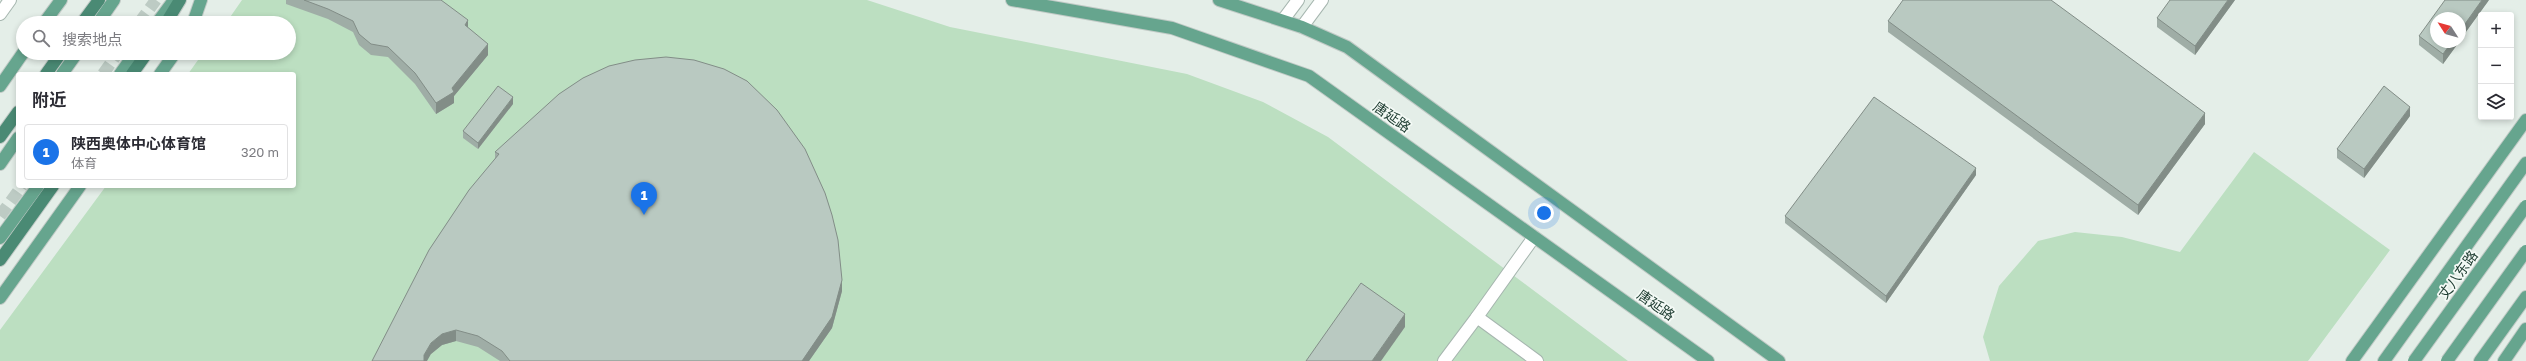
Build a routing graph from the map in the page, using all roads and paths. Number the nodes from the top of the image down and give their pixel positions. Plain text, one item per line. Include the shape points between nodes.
1 (10, 0) edge
2 (61, 0) edge
3 (99, 0) edge
4 (114, 0) edge
5 (174, 0) edge
6 (180, 0) edge
7 (201, 0) edge
8 (1012, 0) edge
9 (1219, 0) edge
10 (1298, 0) edge
11 (1322, 0) edge
12 (0, 14) edge
13 (49, 16) edge
14 (87, 16) edge
15 (103, 16) edge
16 (162, 16) edge
17 (170, 16) edge
18 (196, 16) edge
19 (1283, 20) junction
20 (1302, 28) junction
21 (18, 60) edge
22 (56, 60) edge
23 (72, 60) edge
24 (130, 60) edge
25 (142, 60) edge
26 (170, 60) edge
27 (47, 72) edge
28 (63, 72) edge
29 (121, 72) edge
30 (133, 72) edge
31 (161, 72) edge
32 (0, 86) edge
33 (16, 115) edge
34 (2526, 120) edge
35 (0, 137) edge
36 (16, 141) edge
37 (2526, 163) edge
38 (0, 164) edge
39 (37, 188) edge
40 (52, 188) edge
41 (79, 188) edge
42 (2526, 206) edge
43 (1534, 237) junction
44 (0, 238) edge
45 (2526, 251) edge
46 (0, 260) edge
47 (2526, 297) edge
48 (0, 298) edge
49 (1477, 317) junction
50 (2526, 329) edge
51 (1444, 361) edge
52 (1537, 361) edge
53 (1708, 361) edge
54 (1780, 361) edge
55 (2352, 361) edge
56 (2384, 361) edge
57 (2414, 361) edge
58 (2447, 361) edge
59 (2480, 361) edge
60 (2504, 361) edge

1 - 12 street
2 - 13 main road
3 - 14 highway
4 - 15 main road
5 - 16 main road
6 - 17 highway
7 - 18 main road
8 - 43 main road, 唐延路 via 1172,28 1309,76
9 - 19 main road, 唐延路
10 - 19 street
11 - 20 street
19 - 20 main road, 唐延路
20 - 54 main road, 唐延路 via 1347,47
21 - 32 main road
22 - 27 highway
23 - 28 main road
24 - 29 main road
25 - 30 highway
26 - 31 main road
33 - 35 highway
34 - 55 main road
36 - 38 main road
37 - 56 main road
39 - 44 main road
40 - 46 highway
41 - 48 main road
42 - 57 main road, 丈八东路, bridge
43 - 49 street
43 - 53 main road, 唐延路
45 - 58 main road, bridge
47 - 59 main road
49 - 51 street
49 - 52 street
50 - 60 main road

